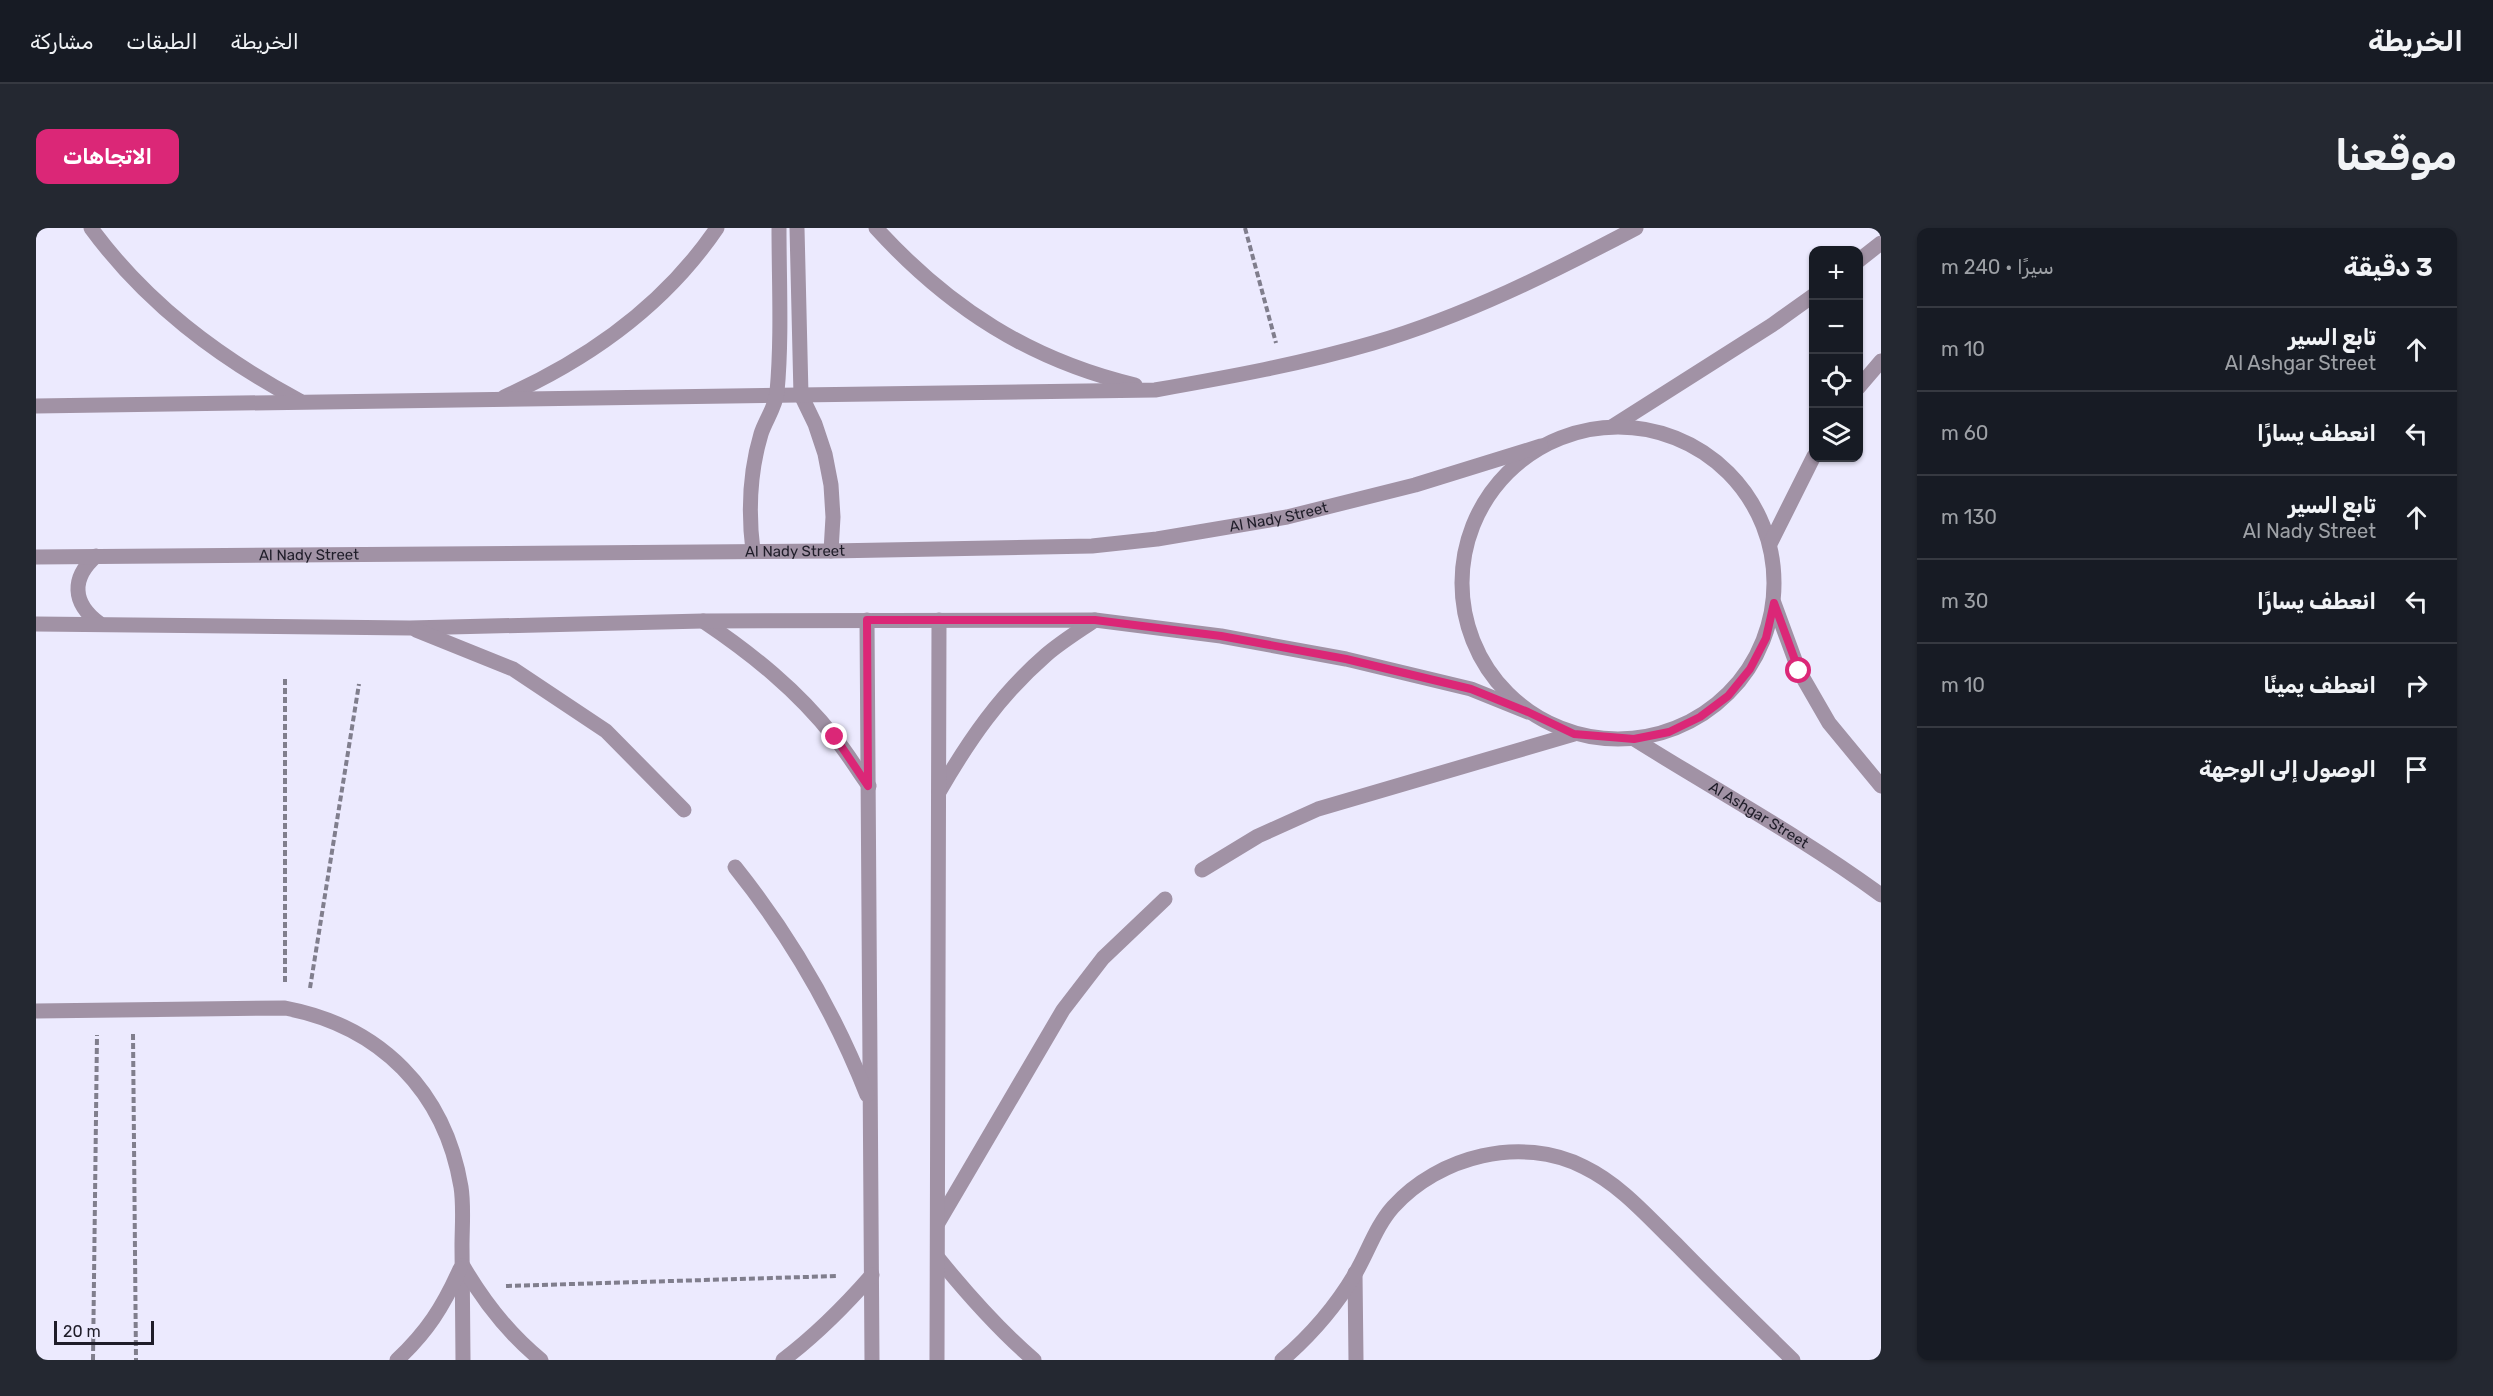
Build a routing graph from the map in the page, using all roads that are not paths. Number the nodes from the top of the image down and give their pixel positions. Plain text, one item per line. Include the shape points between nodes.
1 (91, 228) edge
2 (717, 228) edge
3 (779, 228) edge
4 (798, 228) edge
5 (876, 228) edge
6 (1636, 228) edge
7 (1881, 243) edge
8 (1863, 257) edge
9 (1809, 299) edge
10 (1881, 361) edge
11 (1863, 382) edge
12 (1155, 390) junction
13 (777, 395) junction
14 (801, 395) junction
15 (498, 400) junction
16 (302, 402) junction
17 (36, 406) edge
18 (1613, 426) junction
19 (1541, 446) junction
20 (1811, 462) edge
21 (1770, 544) junction
22 (831, 551) junction
23 (753, 552) junction
24 (96, 556) junction
25 (36, 557) edge
26 (1774, 603) junction
27 (867, 620) junction
28 (939, 620) junction
29 (1095, 620) junction
30 (703, 621) junction
31 (99, 623) junction
32 (36, 624) edge
33 (410, 627) junction
34 (1528, 712) junction
35 (1574, 734) junction
36 (1634, 739) junction
37 (868, 786) junction
38 (1881, 786) edge
39 (939, 792) junction
40 (684, 810) dead end
41 (735, 867) dead end
42 (1202, 870) dead end
43 (1881, 895) edge
44 (1165, 899) dead end
45 (36, 1011) edge
46 (870, 1104) junction
47 (938, 1223) junction
48 (938, 1258) junction
49 (462, 1263) junction
50 (1355, 1273) junction
51 (872, 1275) junction
52 (396, 1360) edge
53 (463, 1360) edge
54 (541, 1360) edge
55 (783, 1360) edge
56 (873, 1360) edge
57 (937, 1360) edge
58 (1034, 1360) edge
59 (1282, 1360) edge
60 (1356, 1360) edge
61 (1793, 1360) edge

1 - 16 street via 173,317 214,350
2 - 15 street via 672,285 633,320 592,352
3 - 13 street
4 - 14 street
5 - 12 street via 906,261 950,299 996,330 1047,357 1100,377
6 - 12 street via 1555,271 1467,310 1375,342 1282,367
7 - 8 street
9 - 18 street
10 - 11 street
12 - 14 street
13 - 14 street
13 - 15 street
13 - 23 street via 754,455 749,487
14 - 22 street via 818,434 831,485
15 - 16 street
16 - 17 street
18 - 19 street via 1572,433
18 - 21 street via 1648,429 1682,440 1713,458 1738,482 1758,511
19 - 22 street, Al Nady Street via 1352,502 1157,539 1092,546
19 - 34 street via 1509,469 1484,500 1467,536 1461,575 1463,615 1476,652 1498,685
20 - 21 street
21 - 26 street via 1775,573
22 - 23 street, Al Nady Street
23 - 24 street, Al Nady Street
24 - 25 street, Al Nady Street
24 - 31 street via 82,572 78,591 88,615
26 - 36 street via 1766,638 1750,669 1728,696 1700,717 1669,732
26 - 38 street via 1804,679 1829,723
27 - 28 street
27 - 30 street
27 - 37 street
28 - 29 street
28 - 39 street
29 - 34 street via 1232,638 1346,659 1471,689
29 - 39 street via 1047,654 1005,695 968,741
30 - 33 street
30 - 37 street via 751,654 796,693 835,737
31 - 32 street
31 - 33 street
33 - 40 street via 513,669 606,731
34 - 35 street
35 - 36 street
35 - 42 street via 1318,809 1258,836
36 - 43 street, Al Ashgar Street via 1801,839
37 - 46 street
39 - 47 street
41 - 46 street via 814,979
44 - 47 street via 1103,958 1063,1010
45 - 49 street via 285,1008 345,1026 381,1048 411,1076 436,1110 452,1148 461,1189
46 - 51 street
47 - 48 street
48 - 57 street
48 - 58 street via 982,1310
49 - 52 street via 445,1303 420,1338
49 - 53 street
49 - 54 street via 498,1318
50 - 59 street via 1329,1311
50 - 60 street
50 - 61 street via 1392,1208 1423,1180 1460,1161 1501,1152 1542,1154 1582,1166 1618,1187
51 - 55 street via 843,1309
51 - 56 street

